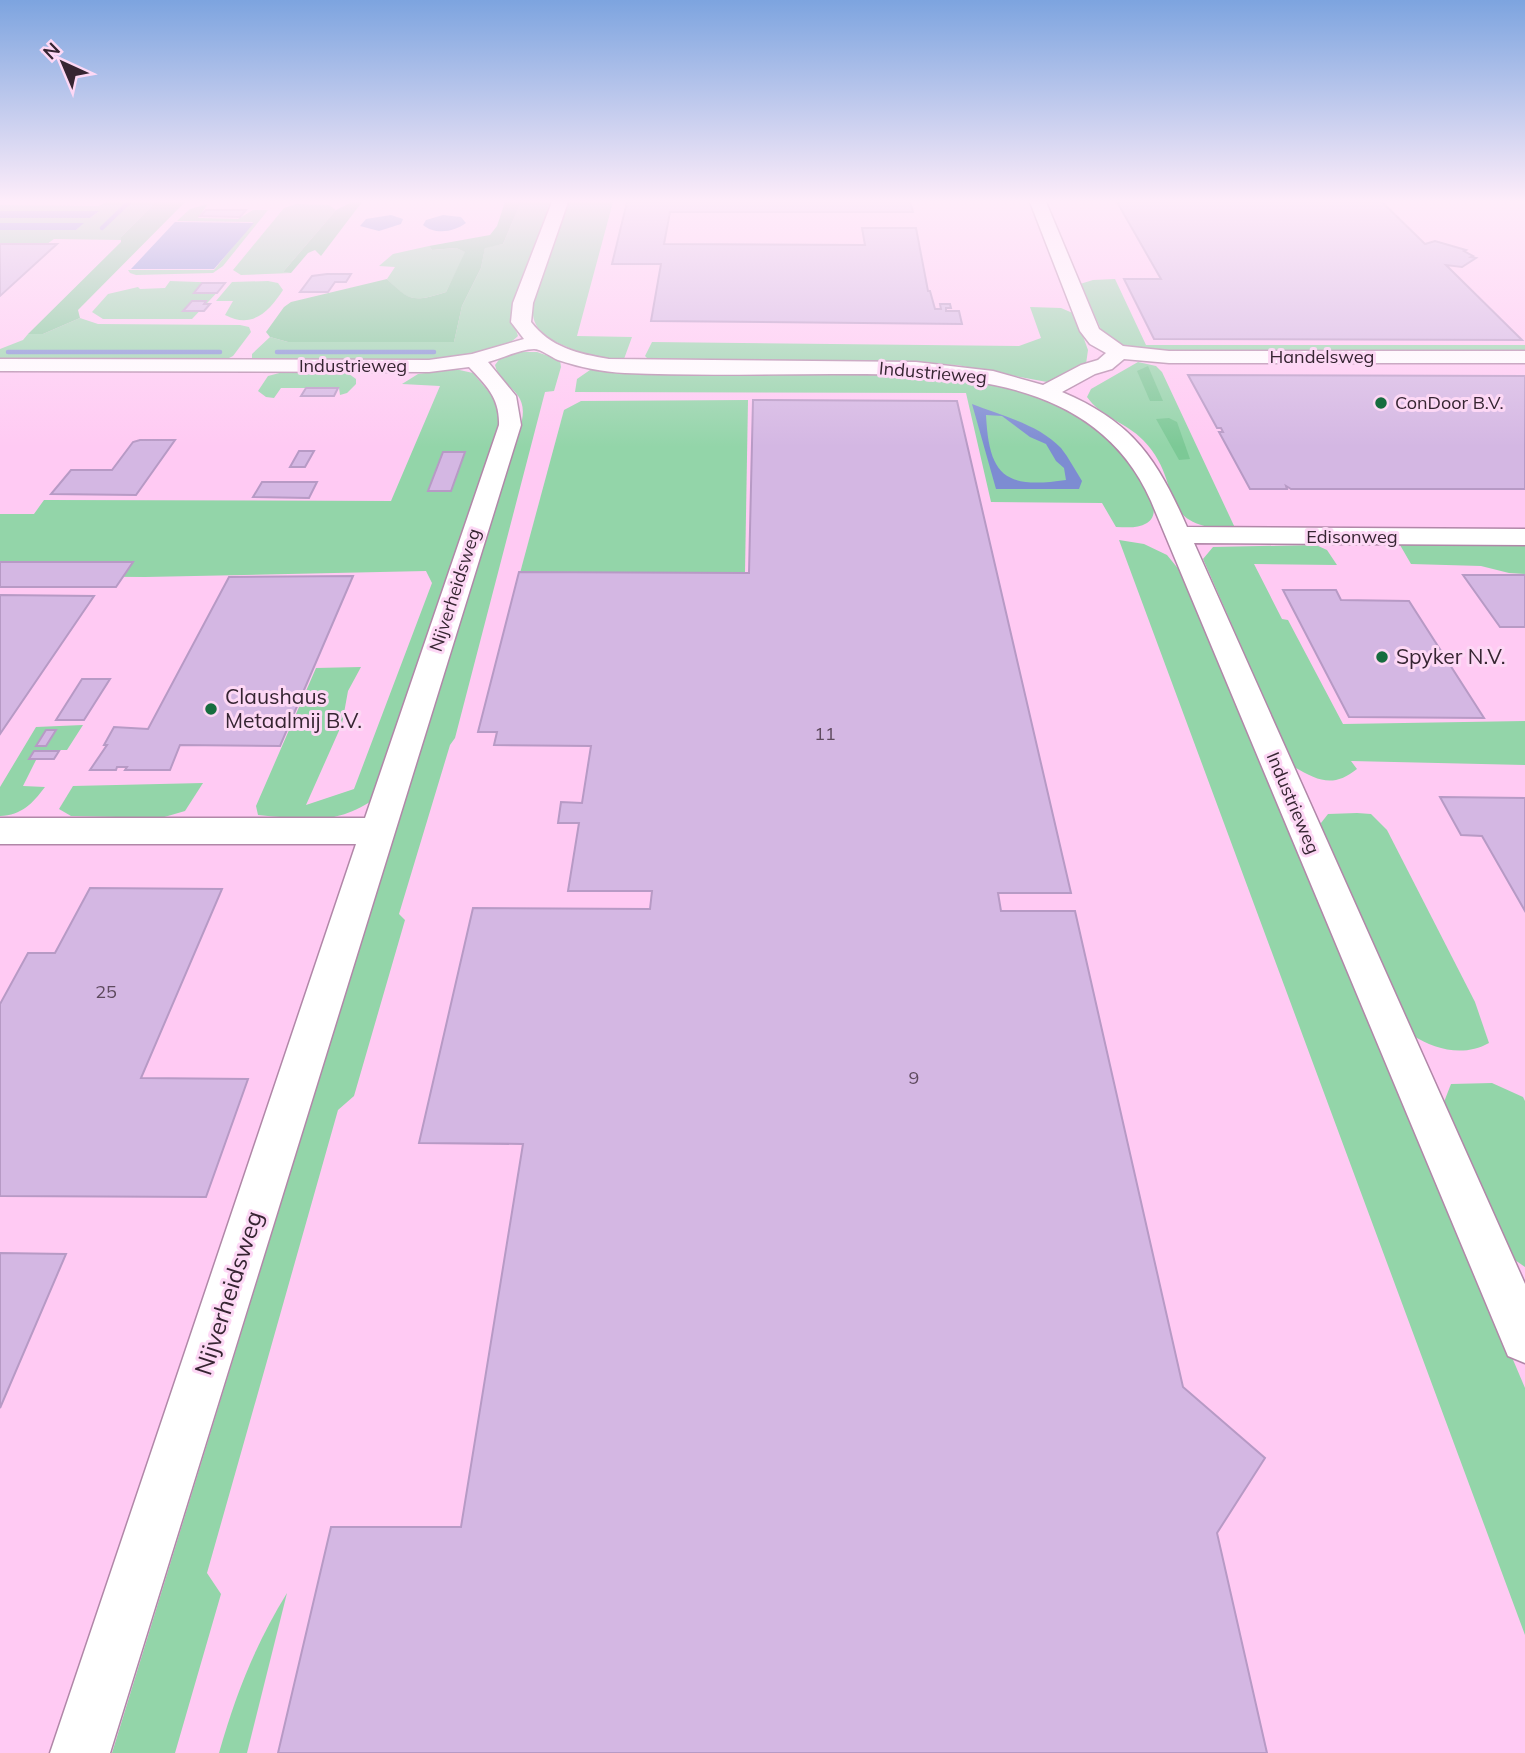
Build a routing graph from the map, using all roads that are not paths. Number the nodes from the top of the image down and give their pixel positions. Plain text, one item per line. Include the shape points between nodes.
1 (530, 284) edge
2 (1071, 284) edge
3 (536, 342) junction
4 (1525, 357) edge
5 (1112, 358) junction
6 (474, 360) junction
7 (0, 365) edge
8 (1055, 397) junction
9 (1178, 535) junction
10 (1525, 537) edge
11 (0, 831) edge
12 (376, 831) junction
13 (1525, 1339) edge
14 (80, 1753) edge

1 - 3 street via 521,322
2 - 5 street, Handelsweg via 1090,331
3 - 6 street, Industrieweg
3 - 8 street, Industrieweg via 583,361 623,367 916,368 995,378
4 - 5 street, Handelsweg
5 - 8 street via 1100,376
6 - 7 street, Industrieweg via 418,366
6 - 12 street, Nijverheidsweg via 509,399 510,425
8 - 9 street, Industrieweg via 1098,420 1126,442 1146,465
9 - 10 street, Edisonweg
9 - 13 street, Industrieweg
11 - 12 street
12 - 14 street, Nijverheidsweg

